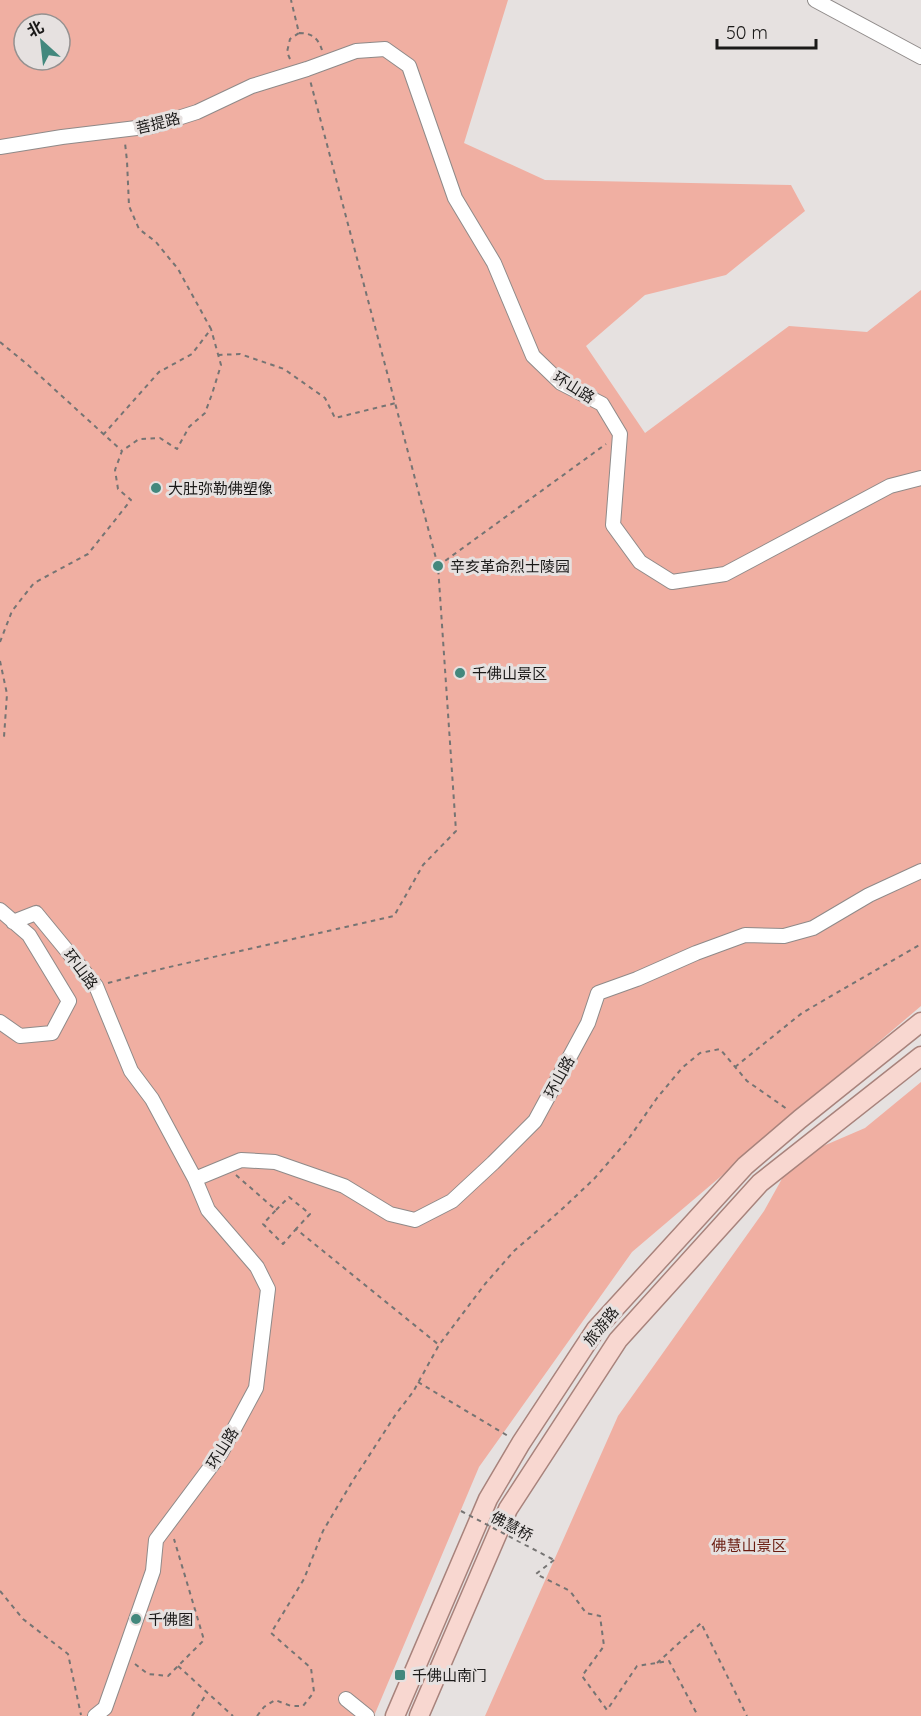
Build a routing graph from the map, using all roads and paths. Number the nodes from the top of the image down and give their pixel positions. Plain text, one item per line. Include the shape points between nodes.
1 (291, 0) edge
2 (815, 0) edge
3 (299, 33) junction
4 (322, 52) dead end
5 (921, 57) edge
6 (308, 69) junction
7 (123, 131) junction
8 (0, 147) edge
9 (211, 329) junction
10 (0, 342) edge
11 (218, 355) junction
12 (396, 403) junction
13 (620, 434) junction
14 (103, 435) junction
15 (122, 451) junction
16 (921, 478) edge
17 (438, 566) junction
18 (0, 642) edge
19 (0, 661) edge
20 (0, 738) edge
21 (921, 871) edge
22 (0, 910) edge
23 (13, 922) junction
24 (921, 944) edge
25 (96, 987) junction
26 (0, 1022) edge
27 (921, 1022) edge
28 (921, 1056) edge
29 (735, 1067) junction
30 (800, 1119) junction
31 (225, 1166) junction
32 (195, 1179) junction
33 (276, 1210) junction
34 (296, 1229) junction
35 (439, 1345) junction
36 (418, 1382) junction
37 (521, 1443) junction
38 (461, 1511) dead end
39 (169, 1522) junction
40 (0, 1591) edge
41 (124, 1655) junction
42 (657, 1663) junction
43 (178, 1666) junction
44 (207, 1693) junction
45 (346, 1700) dead end
46 (81, 1716) edge
47 (94, 1716) edge
48 (192, 1716) edge
49 (233, 1716) edge
50 (257, 1716) edge
51 (368, 1716) edge
52 (395, 1716) edge
53 (419, 1716) edge
54 (698, 1716) edge
55 (747, 1716) edge

1 - 3 path
2 - 5 street
3 - 4 path via 313,36
3 - 6 path via 290,39 286,52 292,65
6 - 7 street, 菩提路 via 252,86 197,112
6 - 12 path
6 - 13 street, 环山路 via 356,51 385,49 409,66 455,198 494,263 533,356 561,383 602,404
7 - 8 street, 菩提路
7 - 9 path via 129,207 139,229 156,242 178,269
9 - 11 path
9 - 14 path via 192,354 159,372
10 - 14 path
11 - 12 path via 240,354 284,369 326,398 335,418
11 - 15 path via 220,364 205,413 189,428 177,449 160,438 139,439
12 - 17 path
13 - 16 street via 613,525 640,562 672,582 725,574 890,486
13 - 17 path
14 - 15 path
15 - 18 path via 115,470 118,489 131,500 88,554 34,583 12,611
17 - 25 path via 456,831 423,865 394,916
19 - 20 path via 8,694 4,737
21 - 31 street, 环山路 via 813,927 784,936 745,935 598,993 588,1023 535,1120 452,1201 415,1220 390,1214 344,1186 275,1162 241,1160
22 - 23 street
23 - 25 street, 环山路 via 36,913
23 - 26 street via 29,935 69,1001 52,1033 20,1036
24 - 29 path via 802,1013
25 - 32 street, 环山路 via 131,1071 152,1099
27 - 30 main road, 旅游路
28 - 53 main road, 旅游路 via 760,1183 618,1340 508,1509
29 - 30 path via 747,1081
29 - 35 path via 720,1049 700,1053 682,1068 594,1179 514,1251
30 - 37 main road, 旅游路 via 745,1166 596,1329
31 - 32 street, 环山路
31 - 33 path
32 - 39 street, 环山路 via 208,1210 256,1267 268,1289 256,1388 221,1453
33 - 34 path via 289,1197 310,1214
33 - 34 path via 263,1224 282,1244
34 - 35 path
35 - 36 path
36 - 37 path
36 - 50 path via 323,1531 304,1579 271,1633 311,1668 314,1692 303,1706 275,1700
37 - 52 main road, 旅游路 via 488,1499
38 - 42 path, 佛慧桥, bridge via 554,1560 536,1574 570,1591 586,1613 600,1616 604,1646 582,1676 607,1710 637,1666
39 - 41 street, 环山路 via 156,1540 153,1571
39 - 43 path via 204,1640
40 - 46 path via 23,1619 68,1654
41 - 43 path via 148,1674 168,1676
41 - 47 street, 环山路 via 105,1708
42 - 54 path via 669,1661
42 - 55 path via 701,1623
43 - 44 path
44 - 48 path
44 - 49 path
45 - 51 street

